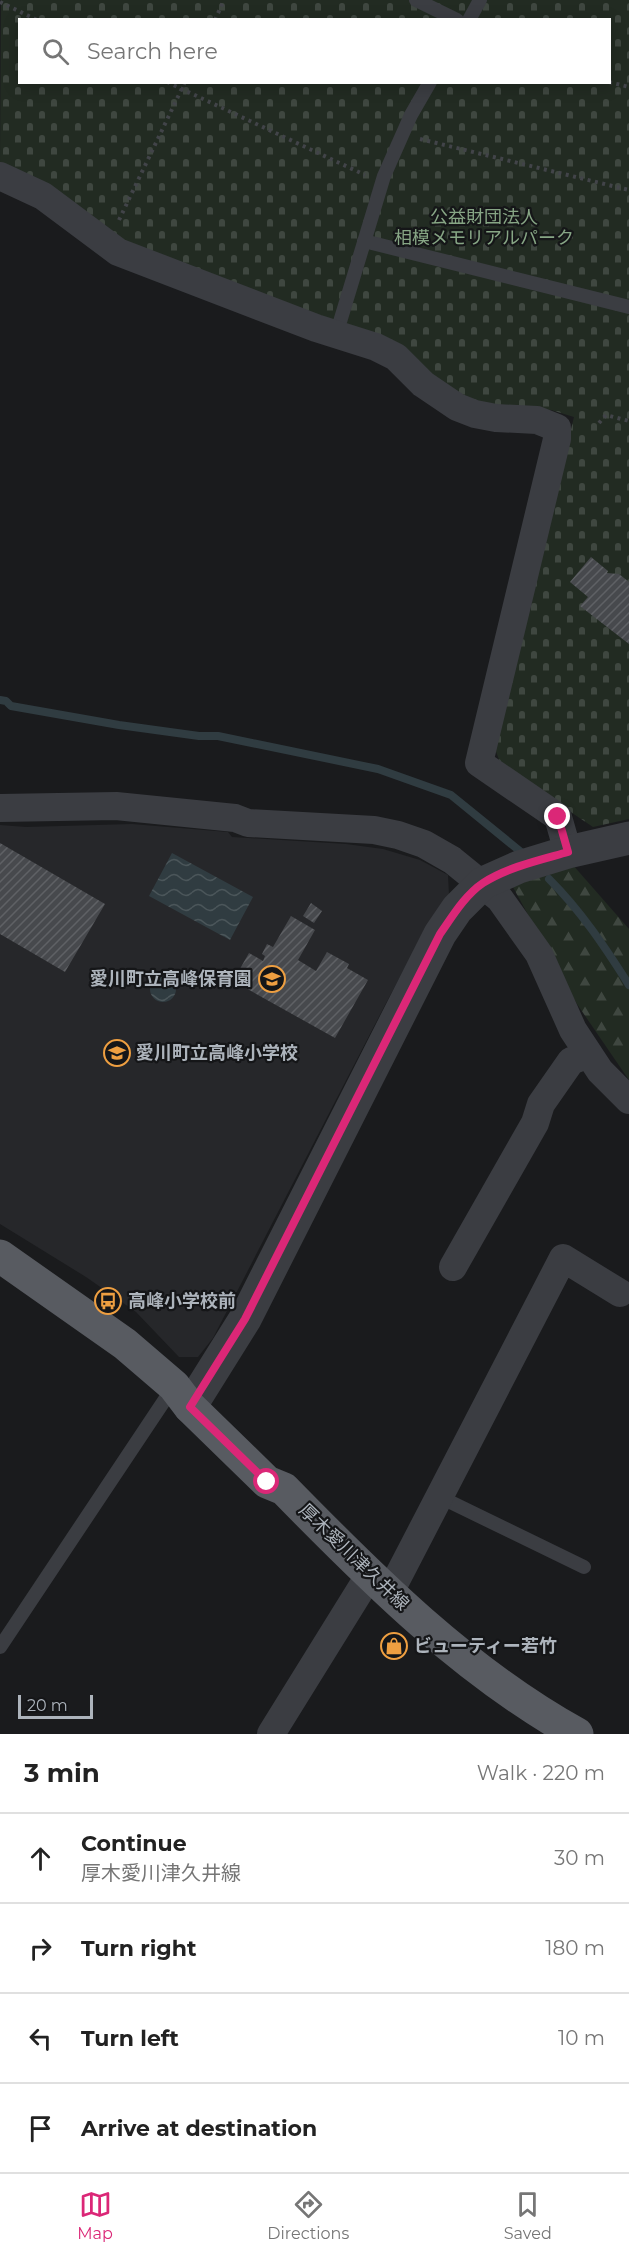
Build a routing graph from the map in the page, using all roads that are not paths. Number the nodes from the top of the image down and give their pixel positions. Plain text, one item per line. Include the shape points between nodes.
1 (416, 0) edge
2 (480, 0) edge
3 (453, 18) edge
4 (470, 18) edge
5 (429, 84) edge
6 (0, 176) edge
7 (364, 242) junction
8 (629, 307) edge
9 (336, 335) junction
10 (0, 808) edge
11 (629, 838) edge
12 (568, 852) junction
13 (483, 883) junction
14 (589, 1054) junction
15 (629, 1100) edge
16 (0, 1256) edge
17 (453, 1267) dead end
18 (620, 1293) dead end
19 (182, 1397) junction
20 (438, 1496) junction
21 (584, 1567) dead end
22 (379, 1584) junction
23 (0, 1647) edge
24 (271, 1734) edge
25 (577, 1734) edge

1 - 3 lane
2 - 4 lane
5 - 7 lane via 402,134
6 - 9 street via 43,196 118,252
7 - 8 lane
7 - 9 lane
9 - 12 street via 396,357 423,384 457,407 496,418 537,420 558,428 479,763 558,817
10 - 13 street via 116,806 235,818 248,823 374,830 424,844
11 - 12 street
12 - 13 street
13 - 14 street via 500,899 539,954 573,1030
13 - 19 street via 457,909 440,934 245,1319
14 - 15 street
14 - 17 street via 571,1061 541,1104 535,1123
16 - 19 main road, 厚木愛川津久井線 via 125,1344
18 - 20 street via 563,1258 506,1393
19 - 22 main road, 厚木愛川津久井線 via 267,1482 284,1489
19 - 23 lane
20 - 21 lane
20 - 22 street
22 - 24 street
22 - 25 main road, 厚木愛川津久井線 via 473,1666

